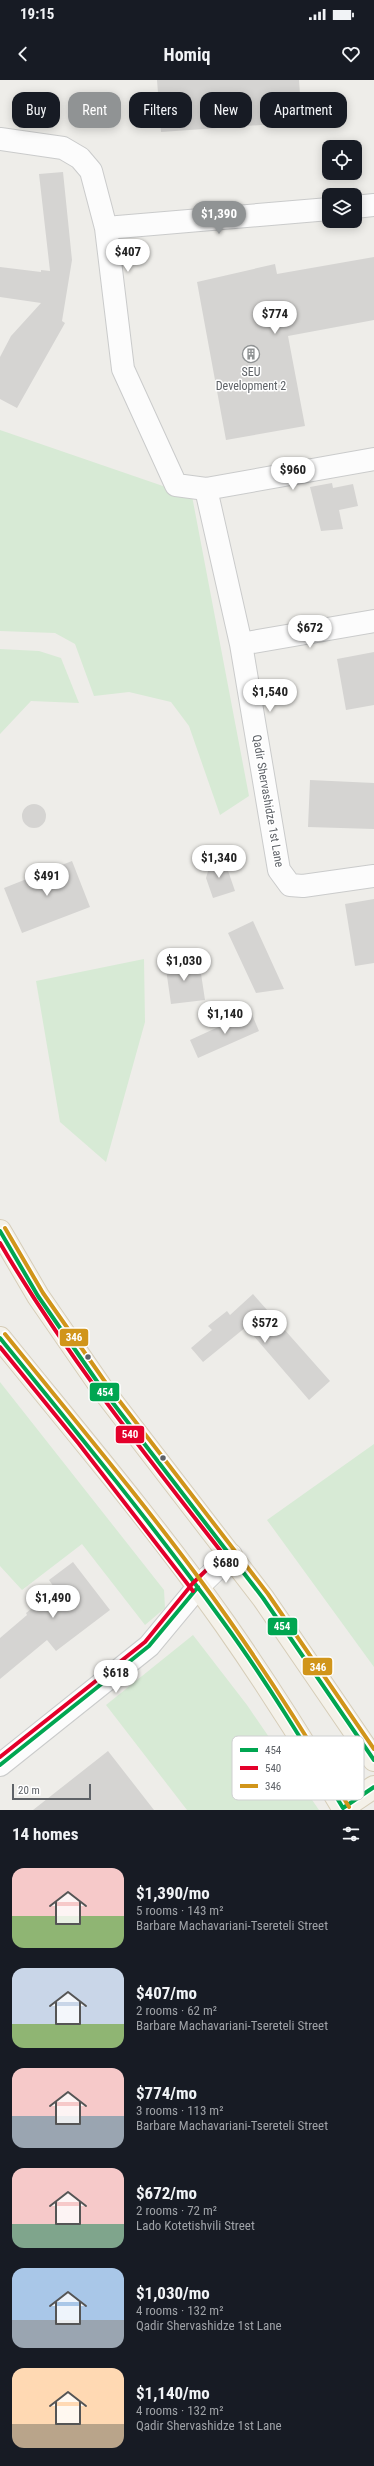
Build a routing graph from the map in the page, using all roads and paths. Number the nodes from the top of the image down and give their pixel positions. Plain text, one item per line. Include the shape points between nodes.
1 (0, 138) edge
2 (374, 205) edge
3 (362, 206) edge
4 (322, 210) edge
5 (106, 228) junction
6 (374, 460) edge
7 (206, 489) junction
8 (374, 621) edge
9 (240, 644) junction
10 (374, 876) edge
11 (1, 1237) edge
12 (0, 1338) edge
13 (231, 1555) junction
14 (198, 1587) junction
15 (299, 1736) edge
16 (358, 1736) edge
17 (364, 1745) edge
18 (374, 1760) edge
19 (0, 1765) edge
20 (374, 1787) edge
21 (364, 1794) edge
22 (338, 1800) edge
23 (356, 1800) edge
24 (344, 1809) edge

1 - 5 street via 63,148 80,158 91,171
2 - 3 street
4 - 5 street
5 - 7 street via 123,369 176,485
6 - 7 street
7 - 9 street, Qadir Shervashidze 1st Lane
8 - 9 street
9 - 10 street, Qadir Shervashidze 1st Lane via 279,870 290,885 303,886
11 - 13 main road via 103,1390
12 - 14 main road via 84,1440
13 - 14 street
13 - 16 main road via 302,1652
14 - 15 main road
14 - 19 street via 150,1646
17 - 18 main road
20 - 21 main road
22 - 24 main road
23 - 24 main road

